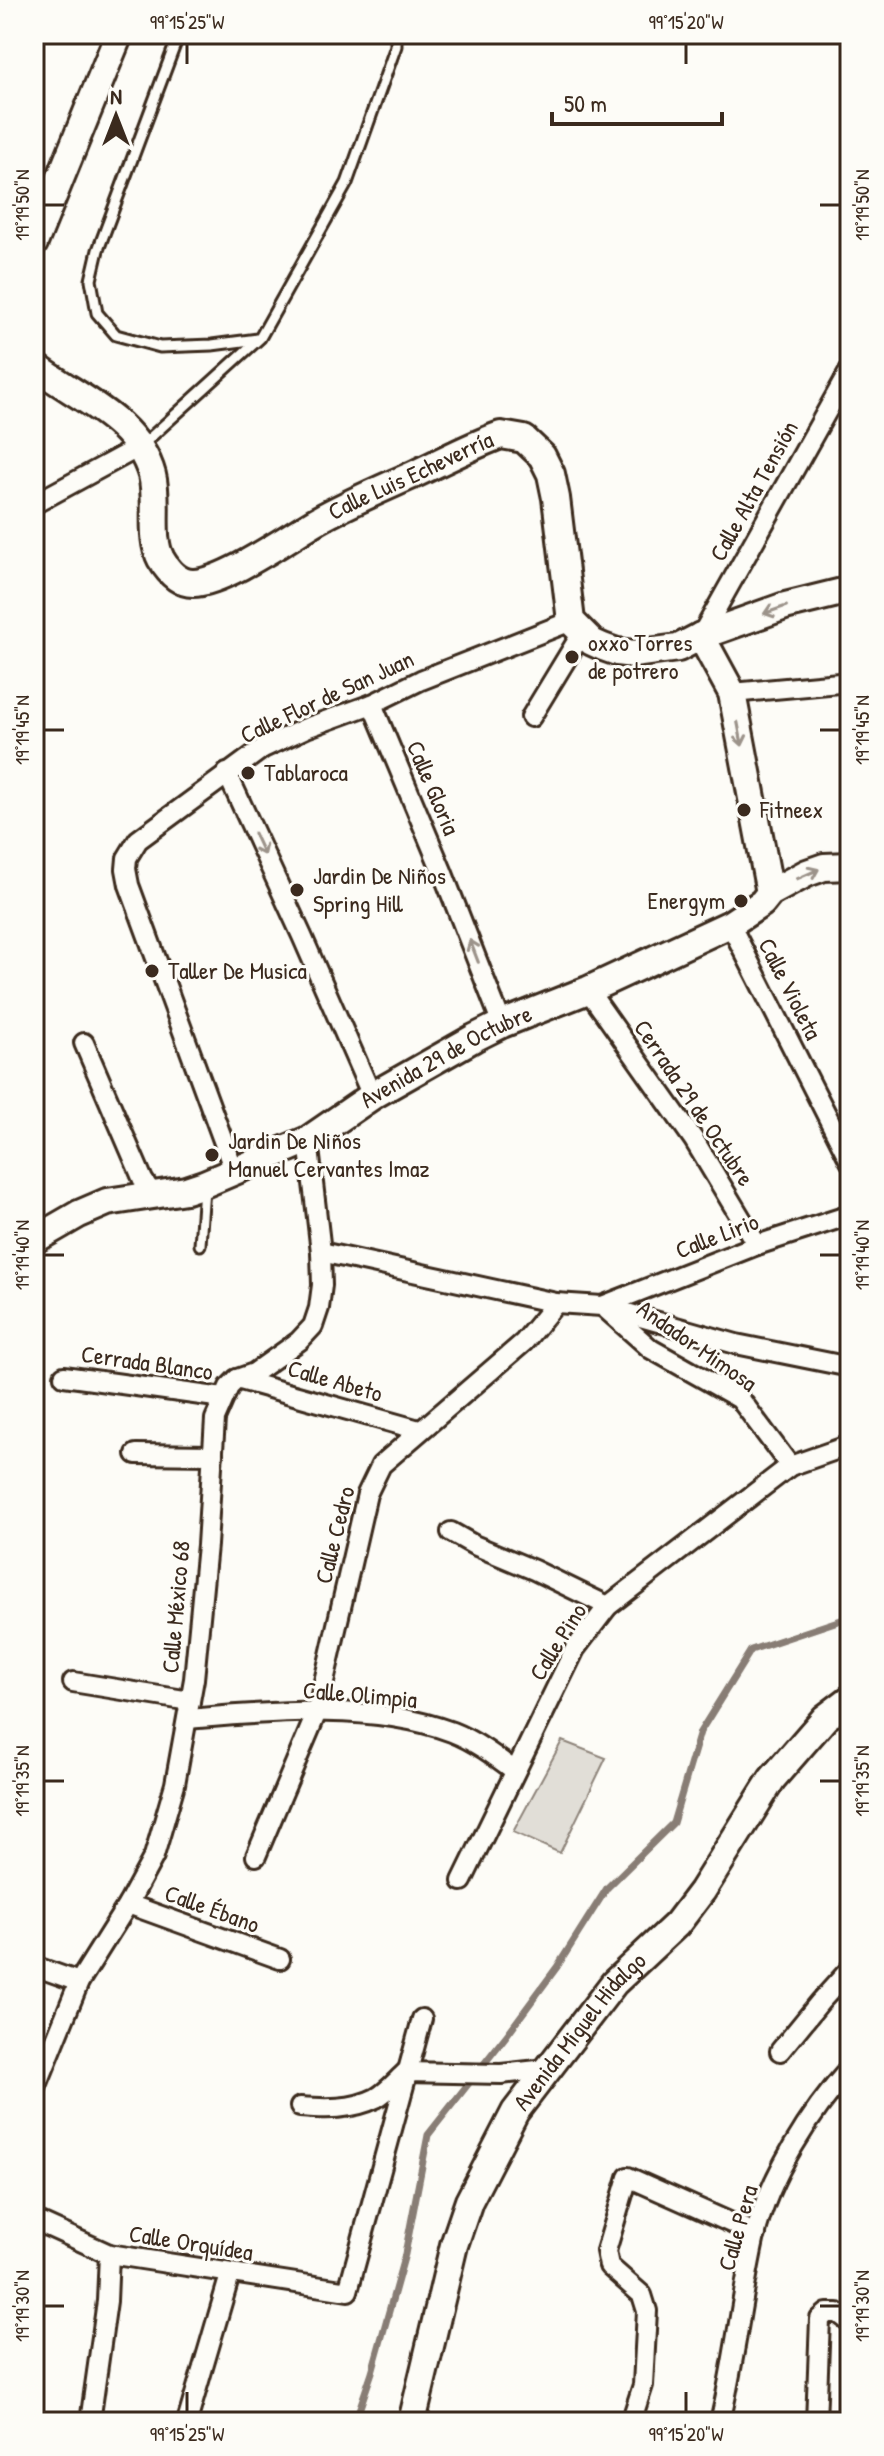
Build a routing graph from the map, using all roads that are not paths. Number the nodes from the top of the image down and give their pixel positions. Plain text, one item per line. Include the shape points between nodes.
1 (119, 34) edge
2 (179, 34) edge
3 (396, 34) edge
4 (34, 243) edge
5 (260, 338) junction
6 (34, 365) edge
7 (850, 370) edge
8 (139, 447) junction
9 (34, 504) edge
10 (850, 590) edge
11 (576, 627) junction
12 (701, 636) junction
13 (850, 682) edge
14 (732, 693) junction
15 (372, 704) junction
16 (531, 717) dead end
17 (227, 773) junction
18 (850, 866) edge
19 (770, 893) junction
20 (730, 924) junction
21 (588, 990) junction
22 (502, 1024) junction
23 (84, 1043) dead end
24 (372, 1096) junction
25 (308, 1140) junction
26 (850, 1161) edge
27 (235, 1173) junction
28 (204, 1184) junction
29 (152, 1193) junction
30 (850, 1215) edge
31 (34, 1240) edge
32 (200, 1245) dead end
33 (757, 1245) junction
34 (321, 1252) junction
35 (556, 1303) junction
36 (602, 1306) junction
37 (850, 1367) edge
38 (64, 1376) dead end
39 (237, 1379) junction
40 (223, 1398) junction
41 (419, 1430) junction
42 (850, 1445) edge
43 (136, 1454) dead end
44 (213, 1455) junction
45 (790, 1466) junction
46 (451, 1532) dead end
47 (608, 1606) junction
48 (73, 1682) dead end
49 (850, 1699) edge
50 (189, 1710) junction
51 (317, 1712) junction
52 (515, 1771) junction
53 (256, 1856) dead end
54 (462, 1881) dead end
55 (128, 1904) junction
56 (280, 1959) dead end
57 (34, 1966) edge
58 (850, 1969) edge
59 (79, 1982) junction
60 (422, 2019) dead end
61 (780, 2051) dead end
62 (850, 2068) edge
63 (547, 2069) junction
64 (413, 2073) junction
65 (34, 2093) edge
66 (300, 2107) dead end
67 (34, 2220) edge
68 (756, 2234) junction
69 (109, 2254) junction
70 (230, 2275) junction
71 (850, 2322) edge
72 (90, 2422) edge
73 (187, 2422) edge
74 (412, 2422) edge
75 (631, 2422) edge
76 (720, 2422) edge
77 (816, 2422) edge

1 - 4 street
2 - 5 lane via 98,250 91,280 97,313 116,335 160,347
3 - 5 lane via 347,183
5 - 8 lane
6 - 8 street, Calle Luis Echeverría via 112,416
7 - 12 street, Calle Alta Tensión
8 - 9 street
8 - 11 street, Calle Luis Echeverría via 152,475 155,546 167,570 191,583 249,561 320,518 488,439 524,439 551,474
10 -> 12 street
11 - 12 street via 603,647 633,654 678,648
11 - 15 street, Calle Flor de San Juan via 421,680
11 - 16 street
12 - 14 street
13 - 14 street
14 -> 19 street
15 - 17 street, Calle Flor de San Juan via 263,748
22 -> 15 street, Calle Gloria
17 -> 24 street
17 - 27 street, Calle Flor de San Juan via 138,840 126,869
19 -> 18 street, Avenida 29 de Octubre via 824,867
19 - 20 street, Avenida 29 de Octubre
20 - 21 street, Avenida 29 de Octubre
20 - 26 street, Calle Violeta
21 - 22 street, Avenida 29 de Octubre
21 - 33 street, Cerrada 29 de Octubre via 694,1140
22 - 24 street, Avenida 29 de Octubre
23 - 29 street
24 - 25 street, Avenida 29 de Octubre
25 - 27 street, Avenida 29 de Octubre
25 - 34 street, Calle México 68
27 - 28 street, Avenida 29 de Octubre
28 - 29 street, Avenida 29 de Octubre
28 - 32 lane
29 - 31 street, Avenida 29 de Octubre via 107,1202
30 - 33 street, Calle Lirio
33 - 36 street, Calle Lirio
34 - 35 street
34 - 39 street, Calle México 68 via 322,1285 313,1326 279,1356
35 - 36 street
35 - 41 street, Calle Cedro via 524,1342
36 - 37 street via 736,1344
36 - 45 street, Andador Mimosa via 651,1349 740,1399
38 - 40 street, Cerrada Blanco
39 - 40 street, Calle México 68
39 - 41 street, Calle Abeto
40 - 44 street, Calle México 68 via 215,1419
41 - 51 street, Calle Cedro via 381,1465 367,1494
42 - 45 street, Calle Pino
43 - 44 street
44 - 50 street, Calle México 68
45 - 47 street, Calle Pino
46 - 47 street
47 - 52 street, Calle Pino via 575,1649
48 - 50 street, Calle Olimpia
49 - 63 street, Avenida Miguel Hidalgo via 825,1718 772,1779 677,1924 614,1983
50 - 51 street, Calle Olimpia
50 - 55 street, Calle México 68 via 154,1856
51 - 52 street, Calle Olimpia via 400,1719 451,1732
51 - 53 street, Calle Cedro
52 - 54 street, Calle Pino
55 - 56 street, Calle Ébano
55 - 59 street, Calle México 68
57 - 59 street
58 - 61 street
59 - 65 street, Calle México 68
60 - 64 street
62 - 68 street, Calle Pera via 780,2169
63 - 64 street
63 - 74 street, Avenida Miguel Hidalgo via 515,2112 469,2201
64 - 66 street via 377,2097 349,2107
64 - 70 street, Calle Orquídea via 348,2291
67 - 69 street, Calle Orquídea
68 - 75 street via 628,2177 606,2251 609,2266 642,2295 647,2311 643,2385
68 - 76 street, Calle Pera
69 - 70 street, Calle Orquídea
69 - 72 street
70 - 73 street
71 - 77 street via 838,2313 820,2319

